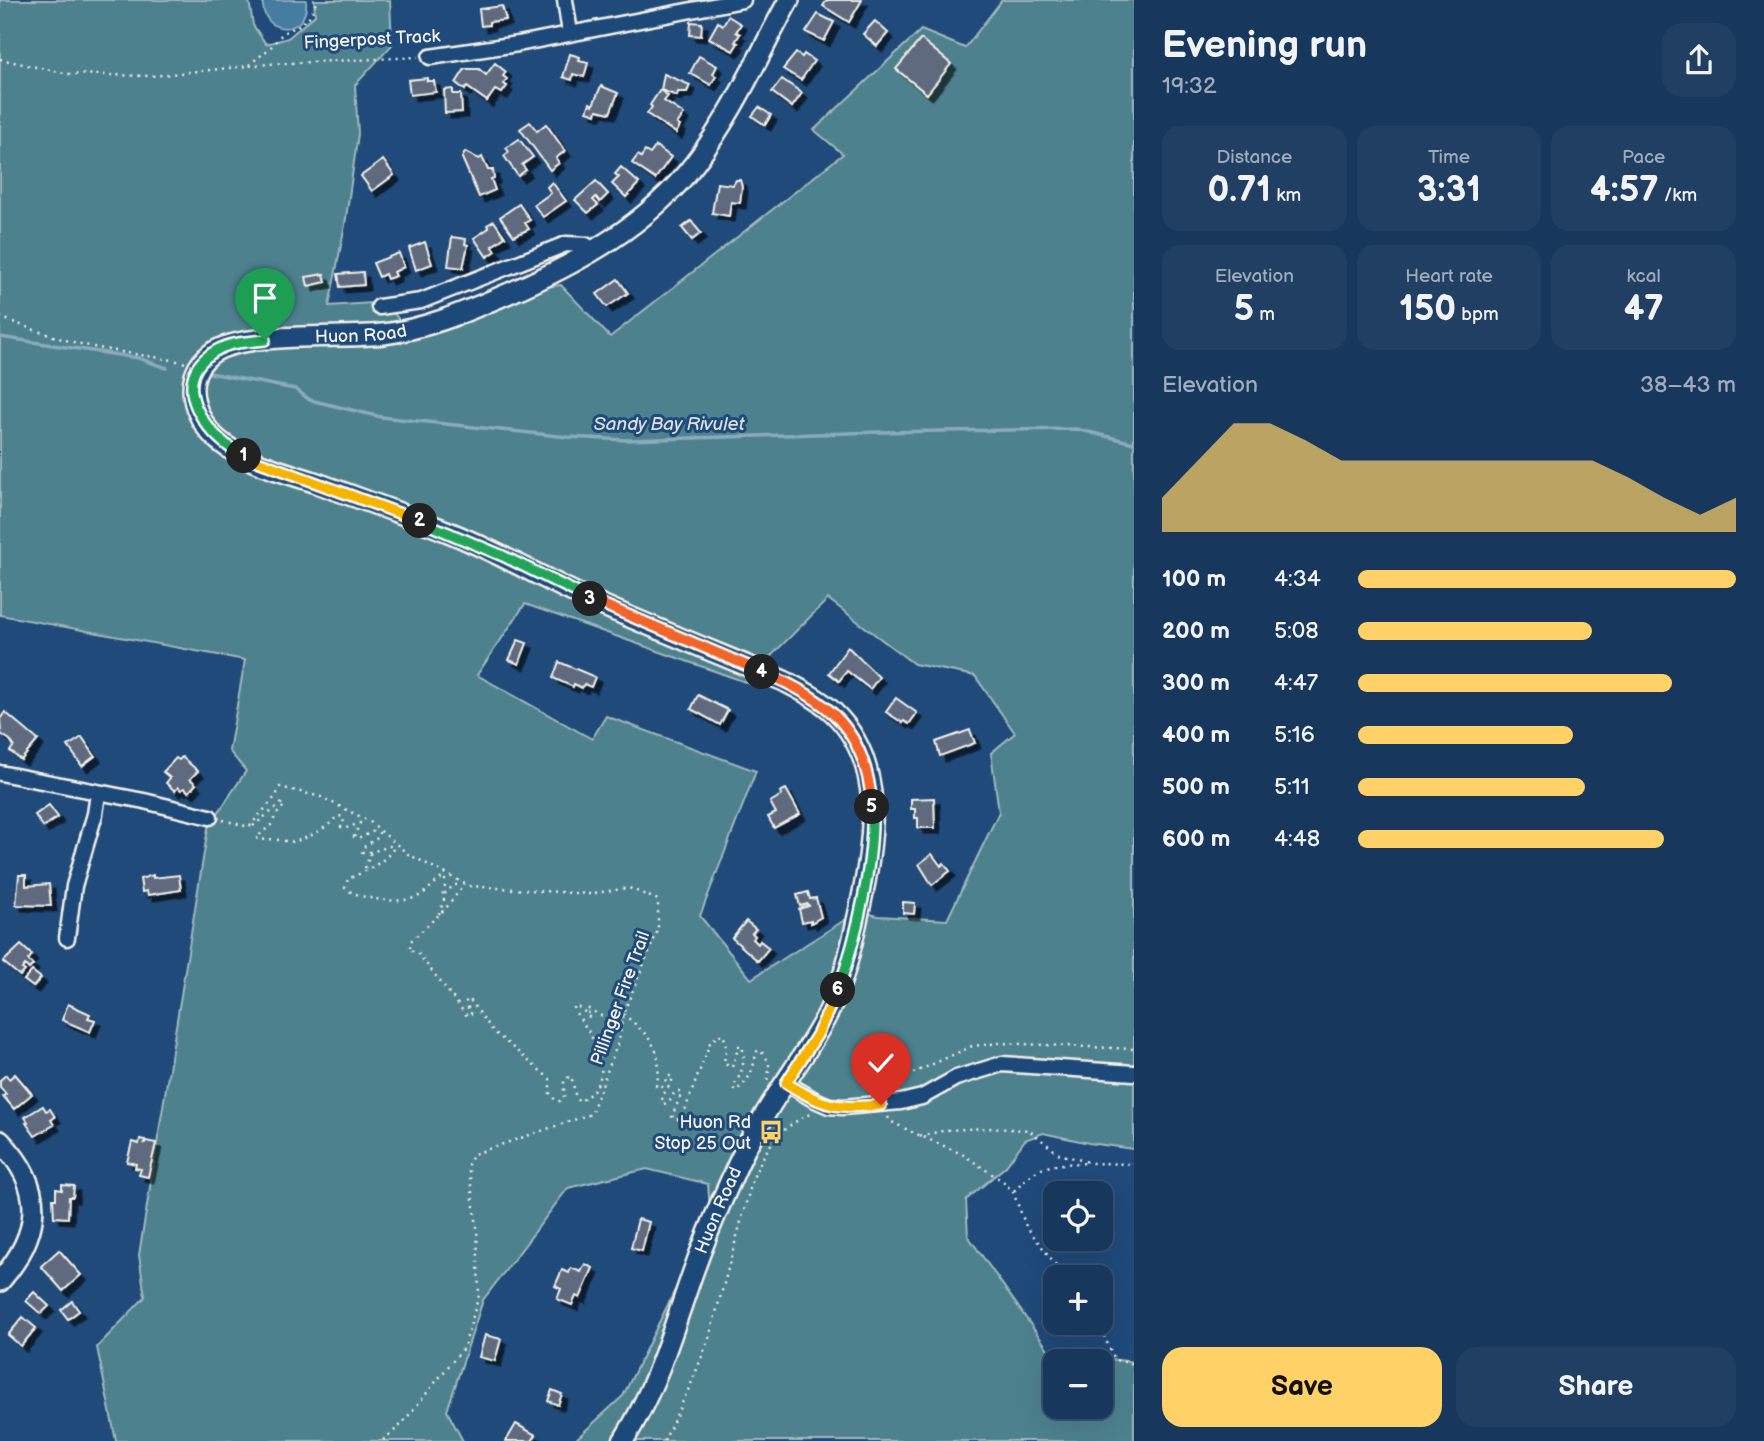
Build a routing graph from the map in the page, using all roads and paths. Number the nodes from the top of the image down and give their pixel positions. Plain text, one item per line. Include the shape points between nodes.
1 (317, 0) edge
2 (565, 0) edge
3 (743, 0) edge
4 (789, 0) edge
5 (569, 33) junction
6 (430, 57) joint
7 (0, 59) edge
8 (246, 67) junction
9 (594, 251) junction
10 (379, 307) dead end
11 (0, 317) edge
12 (199, 366) junction
13 (0, 774) edge
14 (98, 794) junction
15 (210, 817) joint
16 (250, 827) junction
17 (371, 852) junction
18 (362, 873) junction
19 (446, 894) junction
20 (438, 916) junction
21 (67, 938) dead end
22 (623, 1014) junction
23 (622, 1023) junction
24 (1134, 1049) edge
25 (1134, 1073) edge
26 (786, 1083) junction
27 (766, 1085) dead end
28 (875, 1090) dead end
29 (881, 1105) junction
30 (829, 1106) junction
31 (920, 1136) junction
32 (0, 1141) edge
33 (1092, 1163) junction
34 (1134, 1164) edge
35 (1013, 1192) junction
36 (1056, 1265) edge
37 (0, 1281) edge
38 (1104, 1335) edge
39 (1134, 1364) edge
40 (382, 1441) edge
41 (623, 1441) edge
42 (664, 1441) edge

1 - 8 path via 311,15
2 - 5 street
3 - 5 street, Fingerpost Track
4 - 9 main road, Huon Road via 694,165 632,224
5 - 6 street, Fingerpost Track
6 - 8 path, Fingerpost Track
7 - 8 path, Fingerpost Track via 68,74 151,76
9 - 10 street, Huon Road via 586,245 559,246 421,301
9 - 12 main road, Huon Road via 517,290 433,324 380,335 242,342 218,350
11 - 12 path via 42,334
12 - 26 main road, Huon Road via 193,386 198,413 211,433 242,455 460,537 588,599 784,681 835,713 853,739 868,776 871,847 853,940 836,997
13 - 14 street
14 - 15 street
14 - 21 street via 72,897
15 - 16 path
16 - 17 path via 282,803 271,825 257,838 295,841 342,816 344,829 360,823 354,837 374,831 379,834 362,852
16 - 22 path, Pillinger Fire Trail via 280,786 321,797 369,821 408,854 469,886 589,894 629,888 659,900 658,930
17 - 18 path
17 - 18 path via 394,848
18 - 19 path via 348,879 345,888 377,900 414,898 444,877 442,896
19 - 20 path
19 - 20 path via 454,886 460,890
20 - 23 path via 412,940 410,950 417,952 467,1016 471,1010 466,1000 470,1000 493,1031 550,1079 550,1095 558,1102 564,1098 564,1082 570,1076 579,1102 590,1095 602,1073 596,1041 574,1006 590,1018 587,1008
22 - 23 path, Pillinger Fire Trail
22 - 27 path via 658,1051 661,1066 656,1086 662,1087 672,1076 662,1097 663,1104 669,1103 679,1091 672,1116 675,1120 681,1118 710,1044 719,1035 724,1035 728,1066 732,1066 739,1045 744,1050 742,1073 734,1091 749,1077 760,1050 769,1060
23 - 40 path, Pillinger Fire Trail via 591,1114 474,1154 468,1164 477,1227 479,1295 464,1346 401,1426
24 - 28 path via 1000,1043 972,1046
25 - 29 street via 1002,1064 956,1078 922,1097
26 - 30 street
26 - 41 main road, Huon Road via 740,1161 697,1261 657,1375
29 - 30 street
29 - 31 path via 890,1121
30 - 42 path via 785,1127 764,1152 709,1338
31 - 33 path via 960,1129 1029,1130 1059,1154
31 - 35 path via 962,1154
32 - 37 main road via 27,1177 33,1212 33,1226 21,1254
33 - 34 path
33 - 35 path via 1053,1164 1028,1175
35 - 36 path via 1027,1226
38 - 39 path via 1115,1360

